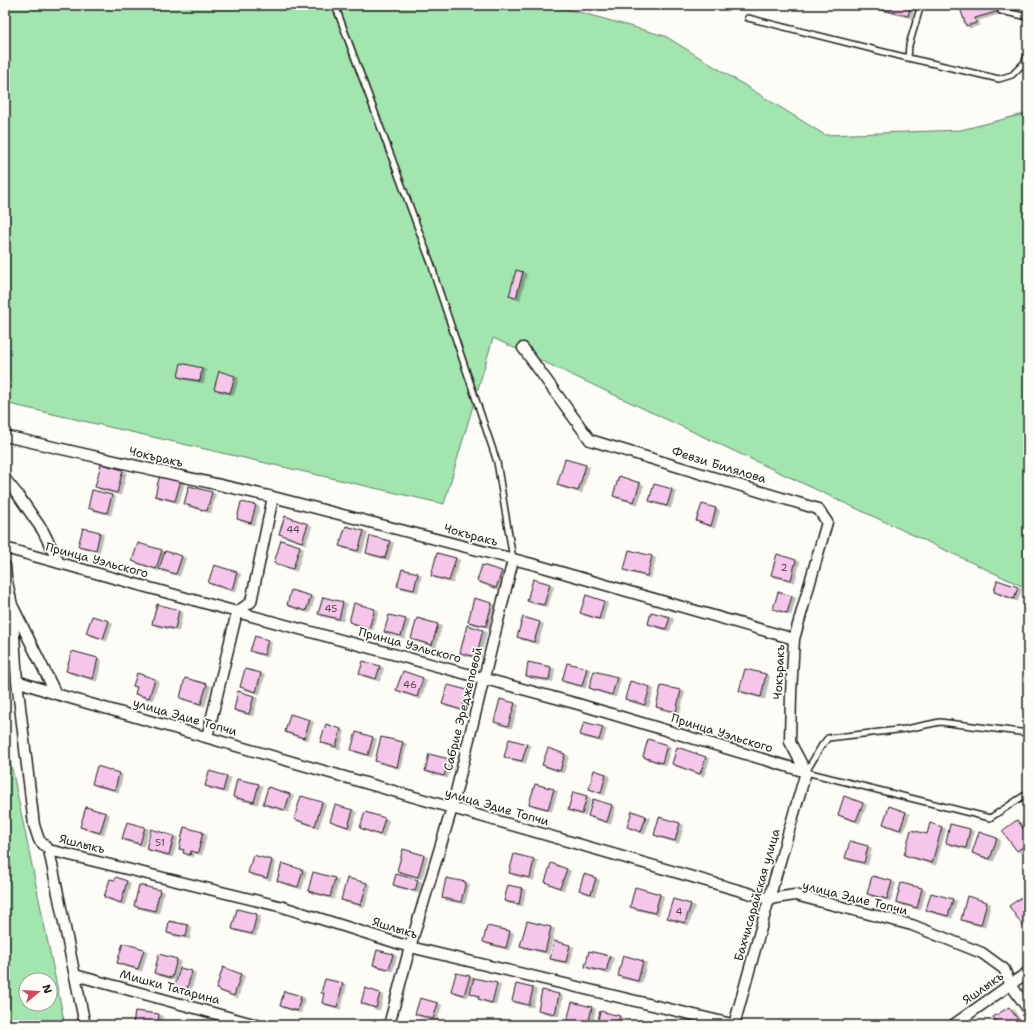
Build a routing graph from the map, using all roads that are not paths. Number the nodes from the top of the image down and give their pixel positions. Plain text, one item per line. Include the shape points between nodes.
1 (336, 5) edge
2 (921, 5) edge
3 (1001, 11) dead end
4 (1028, 17) edge
5 (748, 18) dead end
6 (1028, 54) edge
7 (908, 58) junction
8 (523, 348) dead end
9 (5, 436) edge
10 (5, 479) edge
11 (274, 497) junction
12 (5, 548) edge
13 (513, 560) junction
14 (59, 563) junction
15 (5, 566) edge
16 (12, 605) junction
17 (237, 612) junction
18 (794, 640) junction
19 (485, 678) junction
20 (17, 681) junction
21 (56, 694) junction
22 (1028, 733) edge
23 (208, 737) junction
24 (806, 772) junction
25 (1028, 793) edge
26 (452, 808) junction
27 (49, 850) junction
28 (768, 899) junction
29 (410, 947) junction
30 (1028, 972) edge
31 (75, 975) junction
32 (1011, 985) junction
33 (1028, 1009) edge
34 (85, 1025) edge
35 (257, 1025) edge
36 (389, 1025) edge
37 (735, 1025) edge
38 (953, 1025) edge

1 - 13 lane via 432,266 497,462
2 - 7 lane via 909,45
3 - 4 lane
5 - 7 lane
6 - 7 lane via 1024,63 1012,76 999,79
8 - 18 street, Февзи Билялова via 590,440 818,509 826,522
9 - 11 street, Чокъракъ
10 - 14 street via 43,531
11 - 13 street, Чокъракъ
11 - 17 street via 251,602
12 - 14 street, Принца Уэльского
13 - 18 street, Чокъракъ
13 - 19 street, Сабрие Эреджеповой
14 - 17 street, Принца Уэльского
15 - 16 street
16 - 20 street
16 - 21 street
17 - 19 street, Принца Уэльского
17 - 23 street
18 - 24 street, Чокъракъ via 790,742
19 - 24 street, Принца Уэльского
19 - 26 street, Сабрие Эреджеповой
20 - 21 street, улица Эдие Топчи
20 - 27 street via 34,825 39,840
21 - 23 street, улица Эдие Топчи
22 - 24 lane via 940,722 906,729 828,738
23 - 26 street, улица Эдие Топчи
24 - 25 lane via 990,818
24 - 28 street, Бахчисарайская улица
26 - 28 street, улица Эдие Топчи
26 - 29 street, Сабрие Эреджеповой
27 - 29 street, Яшлыкъ via 283,907
27 - 31 street
28 - 32 street, улица Эдие Топчи via 795,895 912,925 982,953 1004,969
28 - 37 street, Бахчисарайская улица
29 - 36 street, Сабрие Эреджеповой
29 - 37 street, Яшлыкъ
30 - 32 street, Яшлыкъ
31 - 34 street
31 - 35 street, Мишки Татарина
32 - 33 street, улица Эдие Топчи
32 - 38 street, Яшлыкъ

